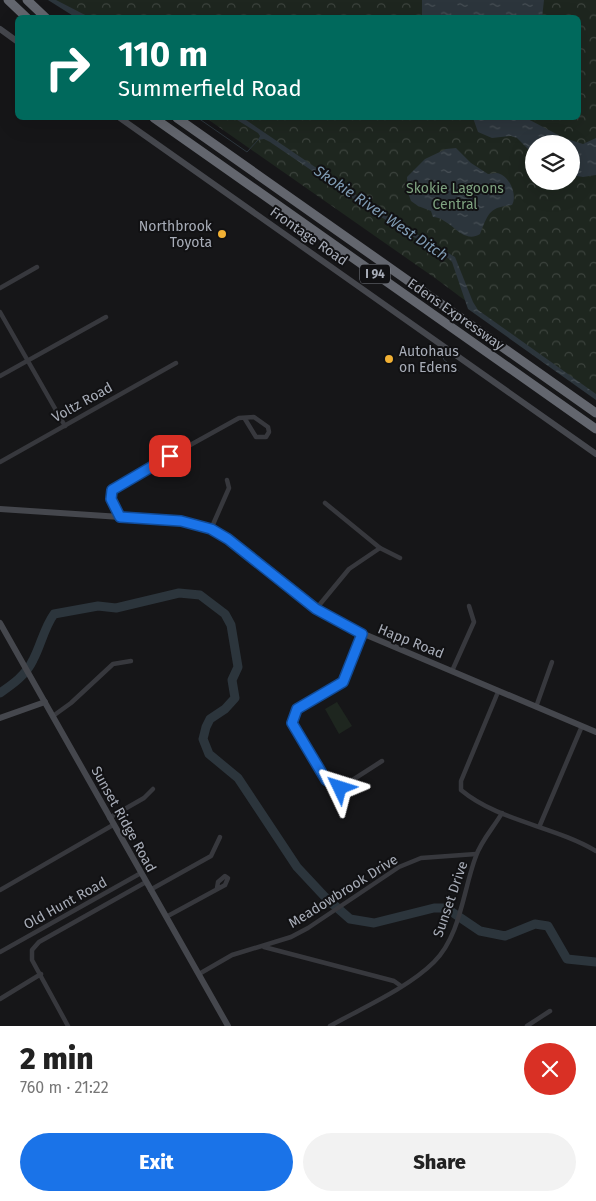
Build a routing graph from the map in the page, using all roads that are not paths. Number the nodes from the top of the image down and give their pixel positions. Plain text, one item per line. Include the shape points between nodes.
1 (8, 0) edge
2 (27, 0) edge
3 (24, 15) edge
4 (43, 15) edge
5 (0, 29) edge
6 (15, 40) edge
7 (123, 120) edge
8 (157, 120) edge
9 (180, 120) edge
10 (36, 267) dead end
11 (0, 288) edge
12 (0, 312) edge
13 (106, 317) dead end
14 (28, 360) junction
15 (176, 363) dead end
16 (0, 376) edge
17 (596, 413) edge
18 (245, 419) junction
19 (65, 426) junction
20 (596, 429) edge
21 (596, 454) edge
22 (0, 462) edge
23 (227, 480) dead end
24 (325, 504) dead end
25 (0, 509) edge
26 (120, 517) junction
27 (211, 529) junction
28 (380, 548) junction
29 (400, 558) dead end
30 (469, 606) dead end
31 (316, 609) junction
32 (0, 623) edge
33 (362, 634) junction
34 (131, 661) dead end
35 (552, 662) dead end
36 (452, 671) junction
37 (498, 692) junction
38 (45, 702) junction
39 (536, 707) junction
40 (53, 716) junction
41 (0, 718) edge
42 (582, 726) junction
43 (596, 732) edge
44 (382, 761) dead end
45 (153, 789) dead end
46 (502, 813) junction
47 (111, 822) junction
48 (540, 825) junction
49 (220, 837) dead end
50 (596, 851) edge
51 (476, 854) junction
52 (141, 873) junction
53 (146, 882) junction
54 (217, 888) dead end
55 (0, 890) edge
56 (150, 890) junction
57 (166, 917) junction
58 (263, 947) junction
59 (0, 952) edge
60 (40, 974) junction
61 (199, 974) junction
62 (402, 986) junction
63 (0, 999) edge
64 (550, 1011) dead end
65 (68, 1026) edge
66 (228, 1026) edge
67 (330, 1026) edge
68 (527, 1026) edge

1 - 3 highway
2 - 4 highway
5 - 6 street
7 - 21 street, Frontage Road
8 - 20 highway, Edens Expressway / I 94
9 - 17 highway, Edens Expressway / I 94
10 - 11 street
12 - 14 street
13 - 14 street
14 - 16 street
14 - 19 street
15 - 19 street, Voltz Road
18 - 18 street via 254,416 268,427 266,437 256,437
18 - 26 street via 239,418 112,490 111,499
19 - 22 street, Voltz Road
23 - 27 street via 229,488
24 - 28 street
25 - 26 street, Happ Road
26 - 27 street, Happ Road via 181,521
27 - 31 street, Happ Road
28 - 29 street
28 - 31 street via 348,570
30 - 36 street via 474,622
31 - 33 street, Happ Road
32 - 38 street, Sunset Ridge Road
33 - 36 street, Happ Road
33 - 44 street via 343,682 297,709 292,723 326,780 340,788
34 - 40 street via 113,664
35 - 39 street
36 - 37 street, Happ Road
37 - 39 street, Happ Road
37 - 46 street via 461,781 461,790
38 - 40 street, Sunset Ridge Road
38 - 41 street
39 - 42 street, Happ Road
40 - 47 street, Sunset Ridge Road
42 - 43 street, Happ Road
42 - 48 street
45 - 47 street
46 - 48 street
46 - 51 street, Sunset Drive
47 - 52 street, Sunset Ridge Road
47 - 55 street
48 - 50 street
49 - 56 street via 211,856
51 - 58 street, Meadowbrook Drive via 421,858 381,877 291,937
51 - 62 street, Sunset Drive via 448,943 435,962
52 - 53 street, Sunset Ridge Road
52 - 59 street, Old Hunt Road
53 - 56 street, Sunset Ridge Road
53 - 60 street, Old Hunt Road via 39,942 32,950 32,960
54 - 57 street
56 - 57 street, Sunset Ridge Road
57 - 61 street, Sunset Ridge Road
58 - 61 street, Meadowbrook Drive via 232,955
58 - 62 street via 394,981
60 - 63 street
60 - 65 street
61 - 66 street, Sunset Ridge Road
62 - 67 street, Sunset Drive
64 - 68 street

